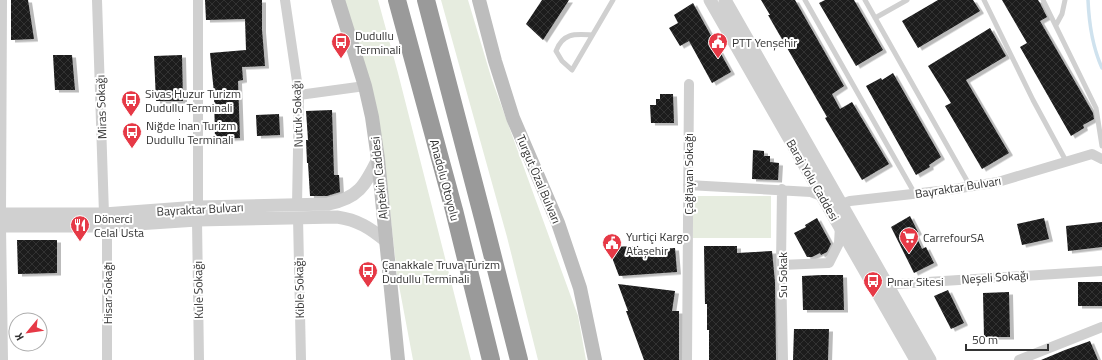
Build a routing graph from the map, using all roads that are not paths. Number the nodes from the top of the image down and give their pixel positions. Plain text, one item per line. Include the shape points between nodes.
1 (2, 0) edge
2 (97, 0) edge
3 (198, 0) edge
4 (285, 0) edge
5 (338, 0) edge
6 (397, 0) edge
7 (426, 0) edge
8 (480, 0) edge
9 (613, 0) edge
10 (710, 0) edge
11 (725, 0) edge
12 (805, 0) edge
13 (865, 0) edge
14 (907, 0) edge
15 (984, 0) edge
16 (1043, 0) edge
17 (1065, 0) edge
18 (875, 18) junction
19 (1056, 25) junction
20 (592, 35) junction
21 (689, 84) dead end
22 (365, 86) junction
23 (299, 95) junction
24 (1102, 146) edge
25 (378, 159) junction
26 (1102, 160) edge
27 (1066, 161) junction
28 (688, 185) junction
29 (970, 186) junction
30 (782, 190) junction
31 (915, 194) junction
32 (823, 196) junction
33 (842, 204) junction
34 (297, 211) junction
35 (197, 214) junction
36 (0, 220) edge
37 (105, 220) junction
38 (840, 226) junction
39 (386, 241) junction
40 (781, 265) junction
41 (1102, 270) edge
42 (889, 288) junction
43 (1102, 327) edge
44 (3, 360) edge
45 (107, 360) edge
46 (199, 360) edge
47 (301, 360) edge
48 (398, 360) edge
49 (491, 360) edge
50 (519, 360) edge
51 (595, 360) edge
52 (687, 360) edge
53 (783, 360) edge
54 (916, 360) edge
55 (930, 360) edge
56 (1020, 360) edge

1 - 36 street
2 - 37 street, Miras Sokağı
3 - 35 street, Kule Sokağı
4 - 23 street, Nutuk Sokağı
5 - 22 main road, Alptekin Caddesi
6 - 49 highway, Anadolu Otoyolu via 454,210
7 - 50 highway
8 - 51 main road, Turgut Özal Bulvarı via 513,118 558,223 580,288
9 - 20 lane
10 - 32 street, Baraj Yolu Caddesi
11 - 33 street, Baraj Yolu Caddesi
12 - 31 lane
13 - 18 lane
14 - 18 lane
15 - 27 lane
16 - 19 lane
17 - 19 lane
18 - 29 lane
19 - 24 lane via 1096,108
20 - 20 lane via 569,35 563,38 556,51 572,70
21 - 28 street, Çağlayan Sokağı
22 - 23 street
22 - 25 main road, Alptekin Caddesi
23 - 34 street, Nutuk Sokağı
25 - 34 street, Bayraktar Bulvarı via 366,183 353,195 340,202
25 - 39 main road, Alptekin Caddesi
26 - 27 street, Bayraktar Bulvarı via 1092,154
27 - 29 street, Bayraktar Bulvarı via 998,182
28 - 30 street
28 - 52 street, Çağlayan Sokağı
29 - 31 street, Bayraktar Bulvarı
30 - 32 street via 811,192
30 - 40 street, Su Sokak
31 - 33 street, Bayraktar Bulvarı
32 - 33 street
32 - 38 street, Baraj Yolu Caddesi
33 - 38 street
33 - 42 street, Baraj Yolu Caddesi
34 - 35 street, Bayraktar Bulvarı
34 - 39 street, Bayraktar Bulvarı via 350,219 370,228
34 - 47 street, Kible Sokağı
35 - 37 street, Bayraktar Bulvarı
35 - 46 street, Kule Sokağı
36 - 37 street, Bayraktar Bulvarı
36 - 44 street
37 - 45 street, Hisar Sokağı
38 - 40 street via 839,243 829,263
38 - 54 street, Baraj Yolu Caddesi
39 - 48 main road, Alptekin Caddesi
40 - 53 street, Su Sokak
41 - 42 street, Neşeli Sokağı via 896,284
42 - 55 street, Baraj Yolu Caddesi
43 - 56 street

